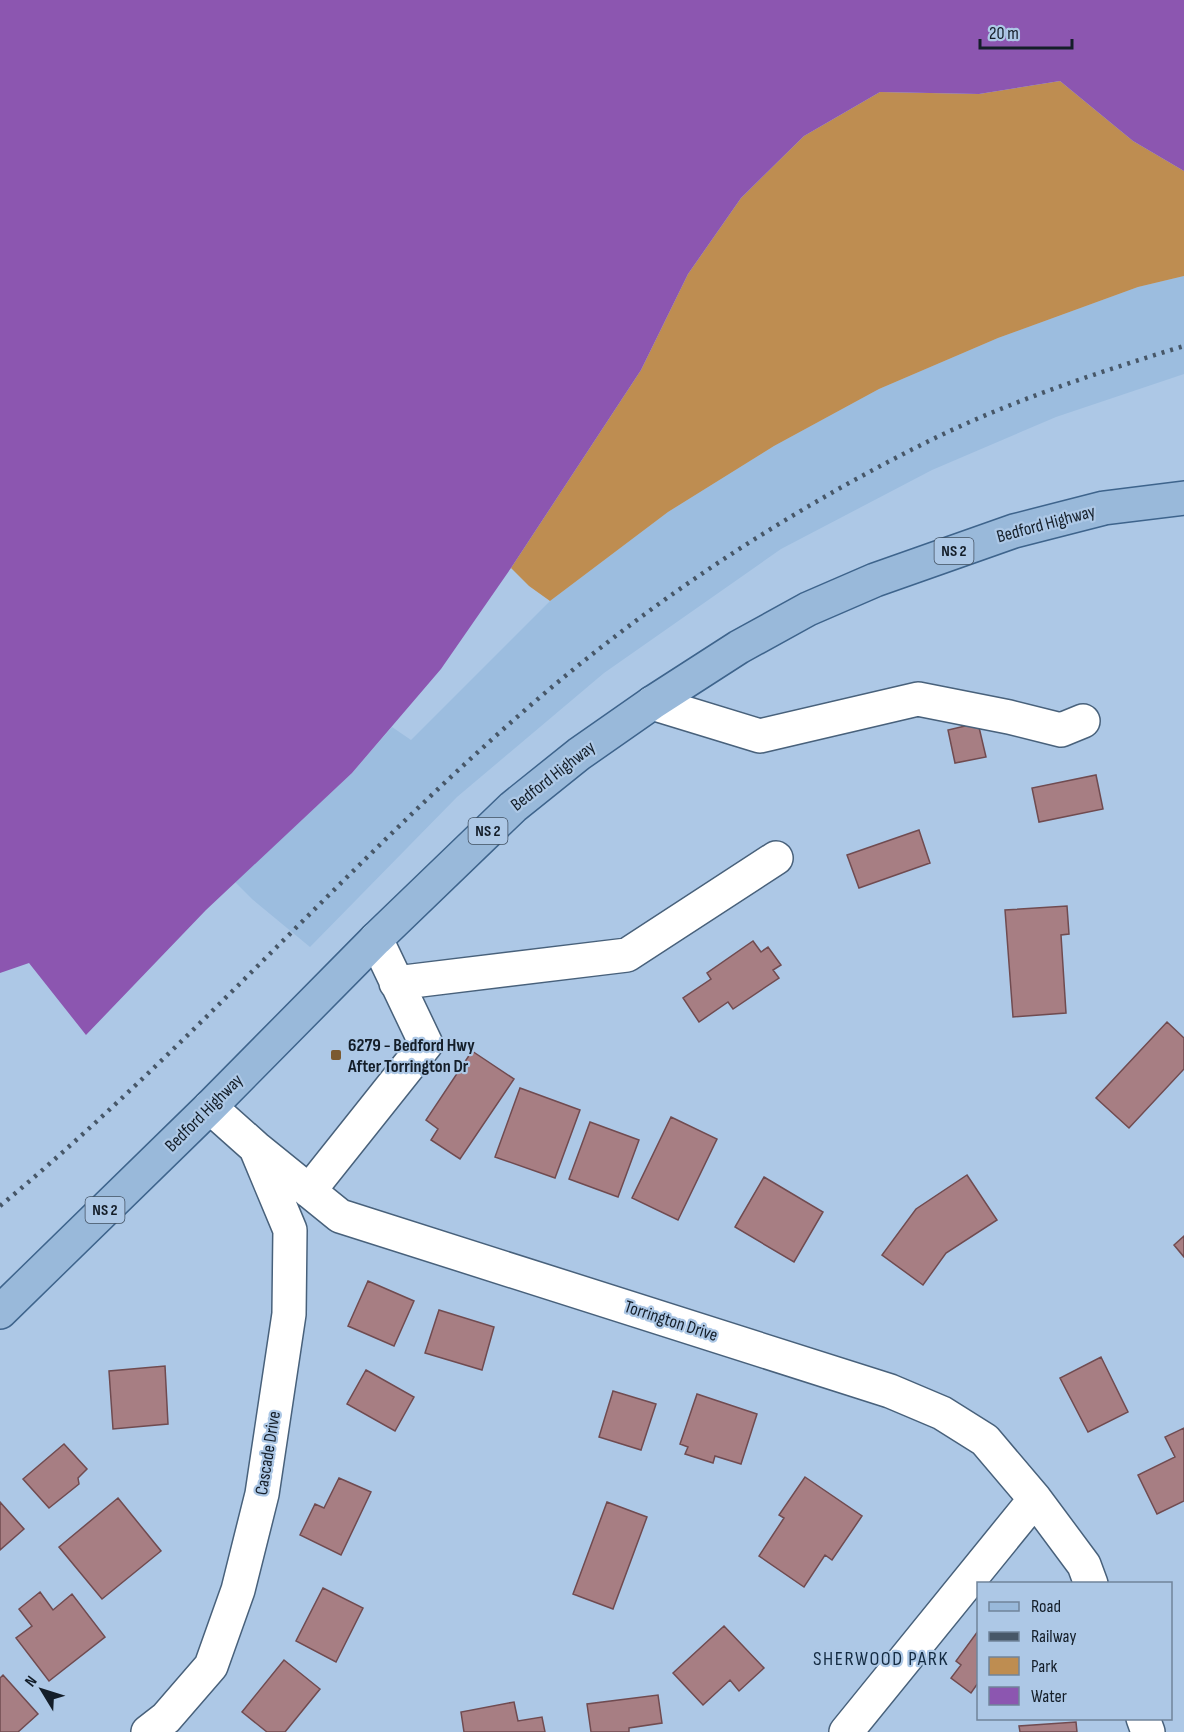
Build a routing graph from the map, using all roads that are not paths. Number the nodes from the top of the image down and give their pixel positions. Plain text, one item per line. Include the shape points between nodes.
1 (1184, 498) edge
2 (652, 703) junction
3 (1083, 721) dead end
4 (776, 858) dead end
5 (376, 939) junction
6 (396, 983) junction
7 (210, 1107) junction
8 (256, 1148) junction
9 (309, 1191) junction
10 (0, 1312) edge
11 (1035, 1499) junction
12 (1090, 1582) edge
13 (148, 1732) edge
14 (846, 1732) edge

1 - 2 main road, Bedford Highway / NS 2 via 1104,508 1014,531 875,580 799,614
2 - 3 street via 760,736 918,699 1061,730
2 - 5 main road, Bedford Highway / NS 2 via 513,807
4 - 6 street via 627,955
5 - 6 street
5 - 7 main road, Bedford Highway / NS 2
6 - 9 street via 426,1044
7 - 8 street, Torrington Drive
7 - 10 main road, Bedford Highway / NS 2
8 - 9 street, Torrington Drive
8 - 13 street, Cascade Drive via 290,1230 289,1314 262,1494 238,1590 211,1665
9 - 11 street, Torrington Drive via 340,1216 890,1391 942,1413 986,1440
11 - 12 street, Torrington Drive via 1084,1565
11 - 14 street

